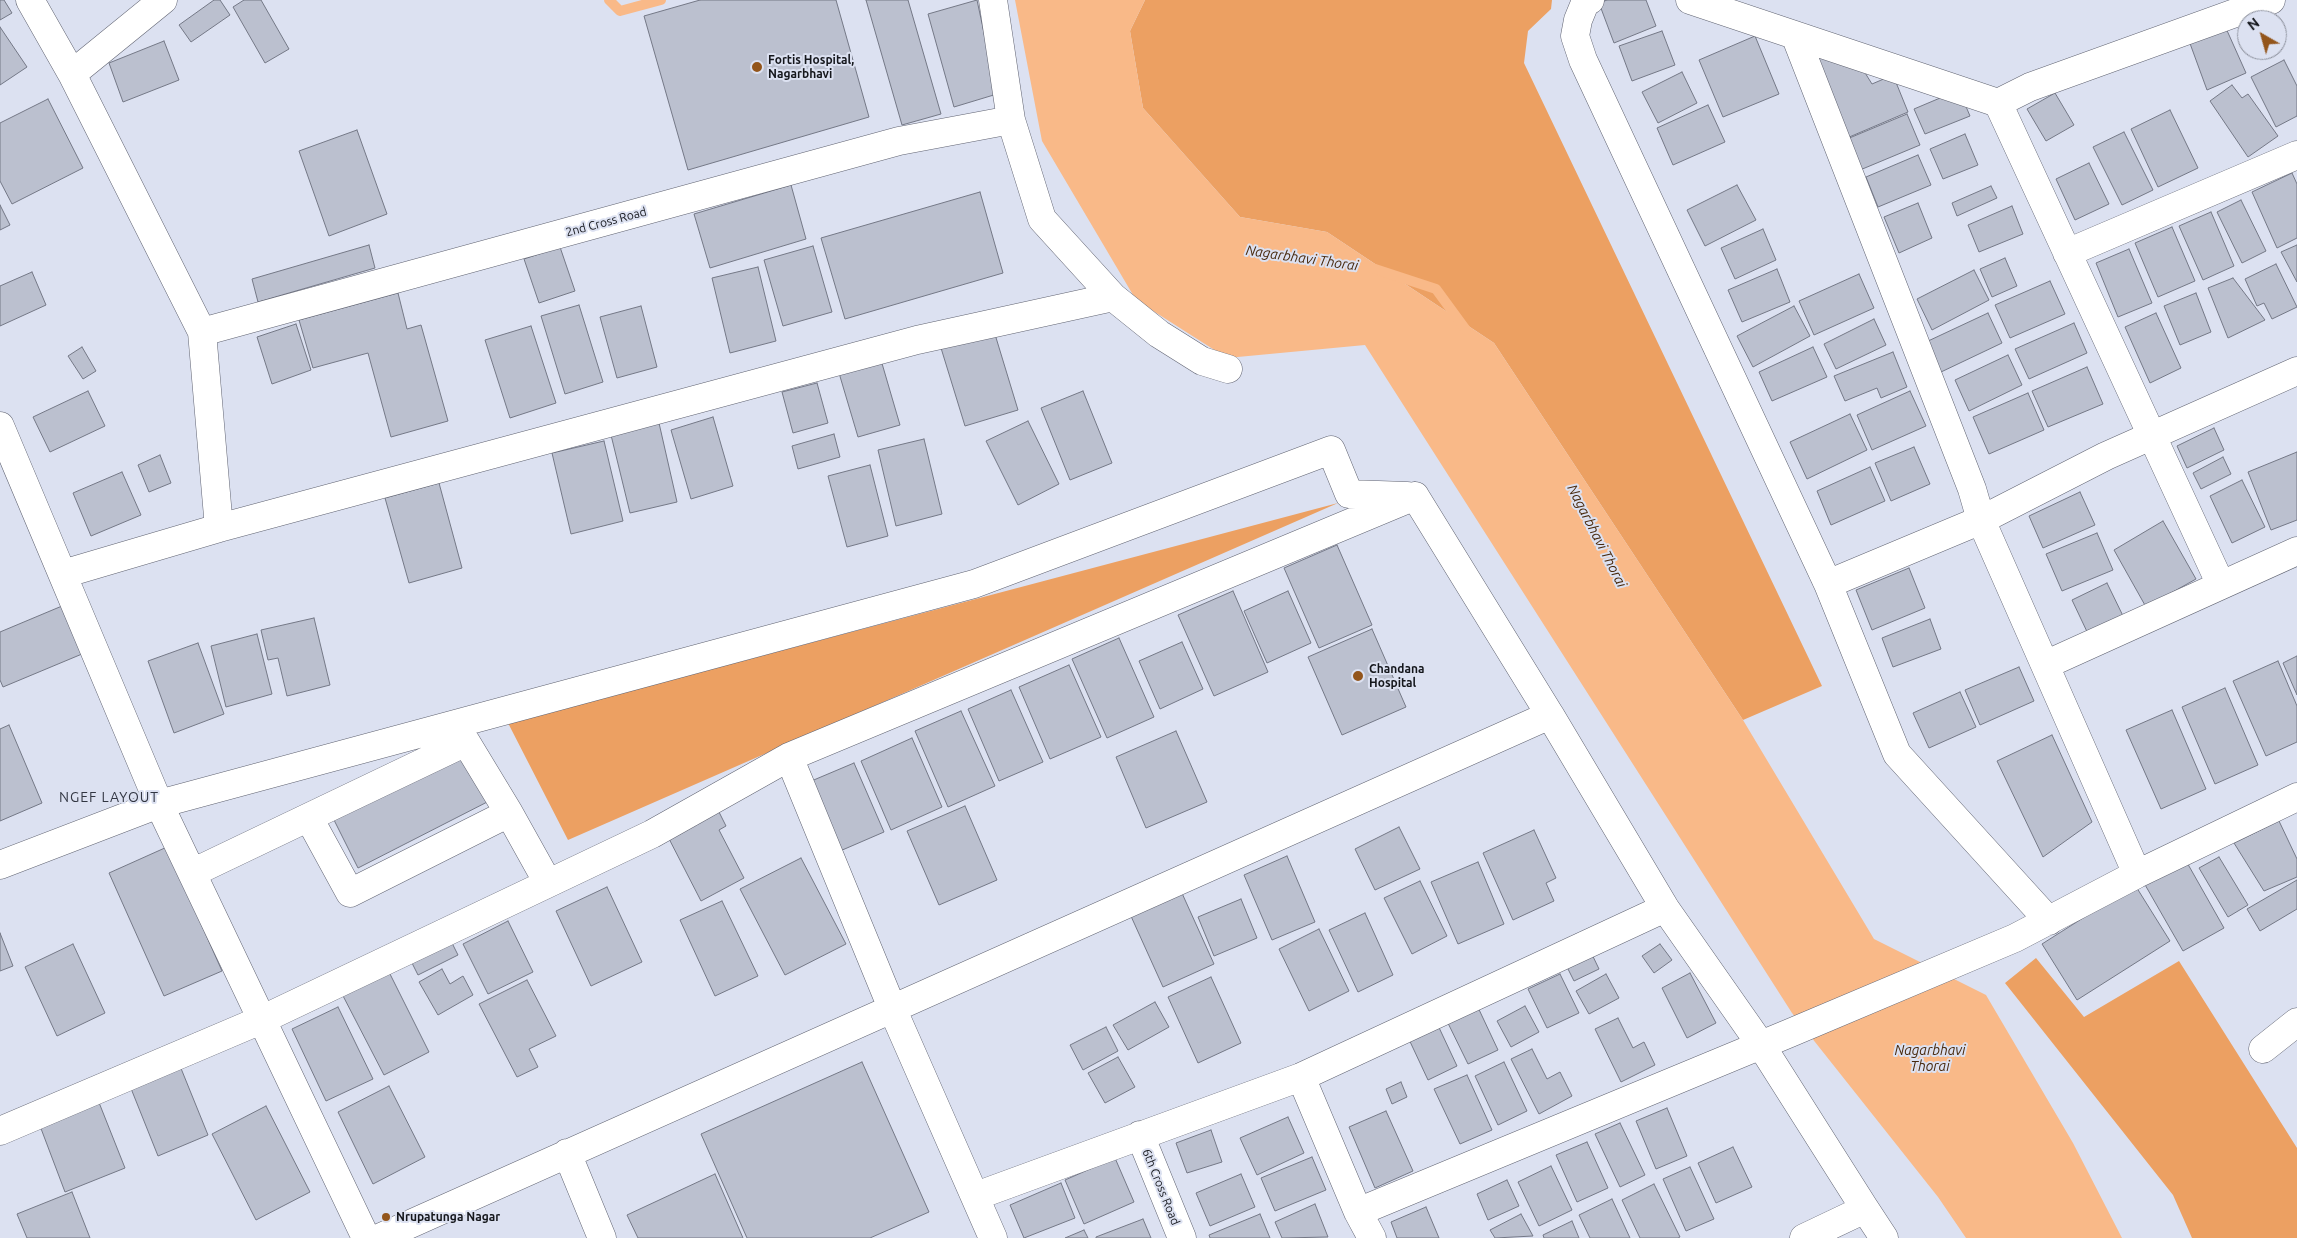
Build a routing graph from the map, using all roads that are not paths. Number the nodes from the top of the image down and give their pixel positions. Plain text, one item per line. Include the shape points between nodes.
1 (30, 0) edge
2 (163, 0) edge
3 (993, 0) edge
4 (1590, 0) edge
5 (1690, 0) edge
6 (2270, 0) edge
7 (1795, 35) junction
8 (72, 74) junction
9 (1998, 103) junction
10 (1011, 120) junction
11 (2297, 155) edge
12 (2067, 253) junction
13 (1113, 298) junction
14 (202, 332) junction
15 (1228, 369) dead end
16 (2297, 371) edge
17 (0, 426) edge
18 (2152, 436) junction
19 (1414, 496) junction
20 (1981, 520) junction
21 (219, 528) junction
22 (2297, 551) edge
23 (63, 574) junction
24 (1828, 584) junction
25 (2221, 586) junction
26 (2045, 665) junction
27 (1550, 715) junction
28 (789, 756) junction
29 (2297, 797) edge
30 (159, 804) junction
31 (509, 813) junction
32 (308, 818) junction
33 (0, 865) edge
34 (192, 873) junction
35 (2137, 874) junction
36 (548, 883) junction
37 (1666, 908) junction
38 (2049, 921) junction
39 (892, 1008) junction
40 (261, 1020) junction
41 (2297, 1022) edge
42 (1761, 1045) junction
43 (2263, 1049) dead end
44 (1302, 1077) junction
45 (0, 1131) edge
46 (1140, 1135) junction
47 (567, 1153) junction
48 (976, 1196) junction
49 (1865, 1209) junction
50 (1358, 1212) junction
51 (366, 1238) edge
52 (379, 1238) edge
53 (602, 1238) edge
54 (993, 1238) edge
55 (1182, 1238) edge
56 (1372, 1238) edge
57 (1804, 1238) edge
58 (1884, 1238) edge

1 - 8 street
2 - 8 street
3 - 10 street
4 - 24 street via 1585,3 1575,36 1583,60
5 - 7 street
6 - 9 street via 2030,87
7 - 9 street
7 - 20 street via 1972,489
8 - 14 street
9 - 12 street
10 - 13 street via 1042,219
10 - 14 street, 2nd Cross Road via 899,141
11 - 12 street
12 - 18 street
13 - 15 street via 1159,334 1202,361
13 - 21 street via 917,340
14 - 21 street
16 - 18 street
17 - 23 street
18 - 20 street
18 - 25 street
19 - 27 street
19 - 28 street
19 - 30 street via 1349,494 1331,450 974,584
20 - 24 street
20 - 26 street
21 - 23 street
22 - 25 street
23 - 30 street
24 - 38 street via 1897,754
25 - 26 street
26 - 35 street
27 - 37 street
27 - 39 street
28 - 36 street via 652,834
28 - 39 street
29 - 35 street
30 - 33 street
30 - 34 street
31 - 32 street via 466,742
31 - 32 street via 350,893
31 - 36 street
32 - 34 street
34 - 40 street
35 - 38 street
36 - 40 street
37 - 42 street
37 - 44 street
38 - 42 street
39 - 47 street
39 - 48 street
40 - 45 street
40 - 51 street
41 - 43 street
42 - 49 street
42 - 50 street
44 - 46 street
44 - 50 street
46 - 48 street
46 - 55 street, 6th Cross Road
47 - 52 street
47 - 53 street
48 - 54 street
49 - 57 street
49 - 58 street
50 - 56 street

